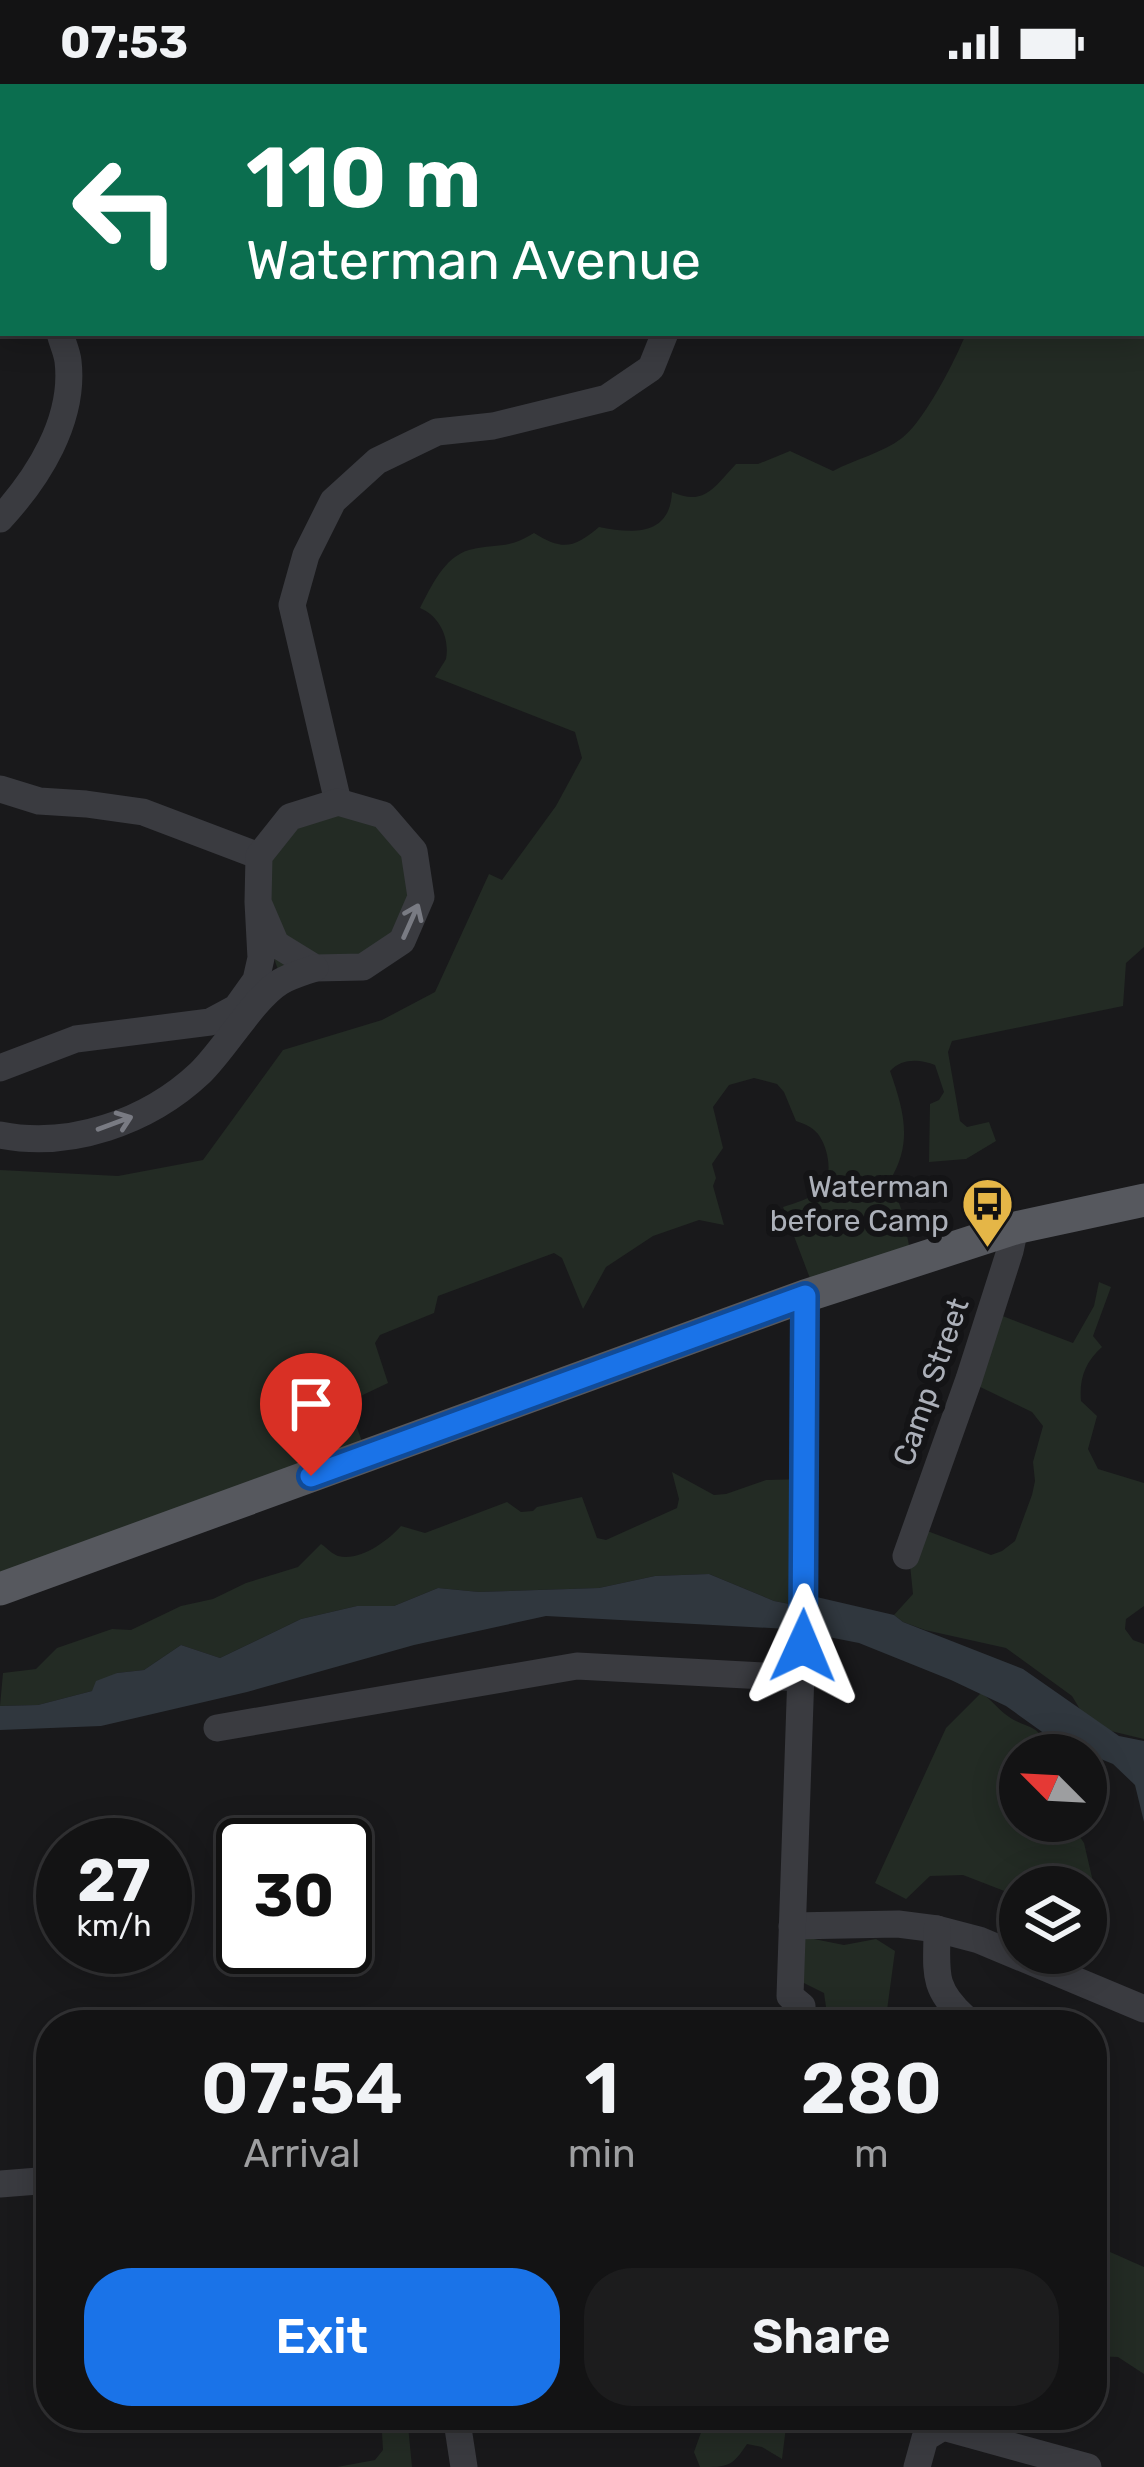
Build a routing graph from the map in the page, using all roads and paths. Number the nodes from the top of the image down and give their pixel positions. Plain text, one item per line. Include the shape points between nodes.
1 (61, 336) edge
2 (664, 336) edge
3 (0, 519) edge
4 (0, 789) edge
5 (338, 802) junction
6 (260, 856) junction
7 (258, 902) junction
8 (315, 968) junction
9 (0, 1068) edge
10 (0, 1135) edge
11 (1144, 1201) edge
12 (1015, 1228) junction
13 (805, 1296) junction
14 (906, 1556) dead end
15 (0, 1588) edge
16 (801, 1678) junction
17 (217, 1728) dead end
18 (792, 1925) junction
19 (937, 1929) junction
20 (1144, 2009) edge
21 (802, 2010) edge
22 (956, 2010) edge
23 (36, 2181) edge
24 (0, 2184) edge
25 (458, 2430) edge
26 (938, 2430) edge
27 (954, 2430) edge
28 (464, 2467) edge
29 (916, 2467) edge
30 (1088, 2467) edge

1 - 3 street via 66,406 24,493
2 - 5 street via 651,368 607,398 437,432 377,461 333,501 292,604
4 - 6 street via 143,812
5 - 6 street via 290,817
8 -> 5 street via 362,967 402,941 421,898 414,850 383,815
6 - 7 street
7 - 8 street via 276,944
7 - 9 street via 261,958 236,1008 210,1022 76,1039
10 -> 8 street via 78,1135 157,1106 199,1074 263,997
11 - 12 main road
12 - 13 main road
12 - 14 street, Camp Street
13 - 15 main road
13 - 16 street
16 - 17 street via 577,1666
16 - 18 street
18 - 19 street
18 - 21 street via 790,1996
19 - 20 street
19 - 22 street via 937,1977
23 - 24 street
25 - 28 street
26 - 29 street via 925,2438
27 - 30 street

